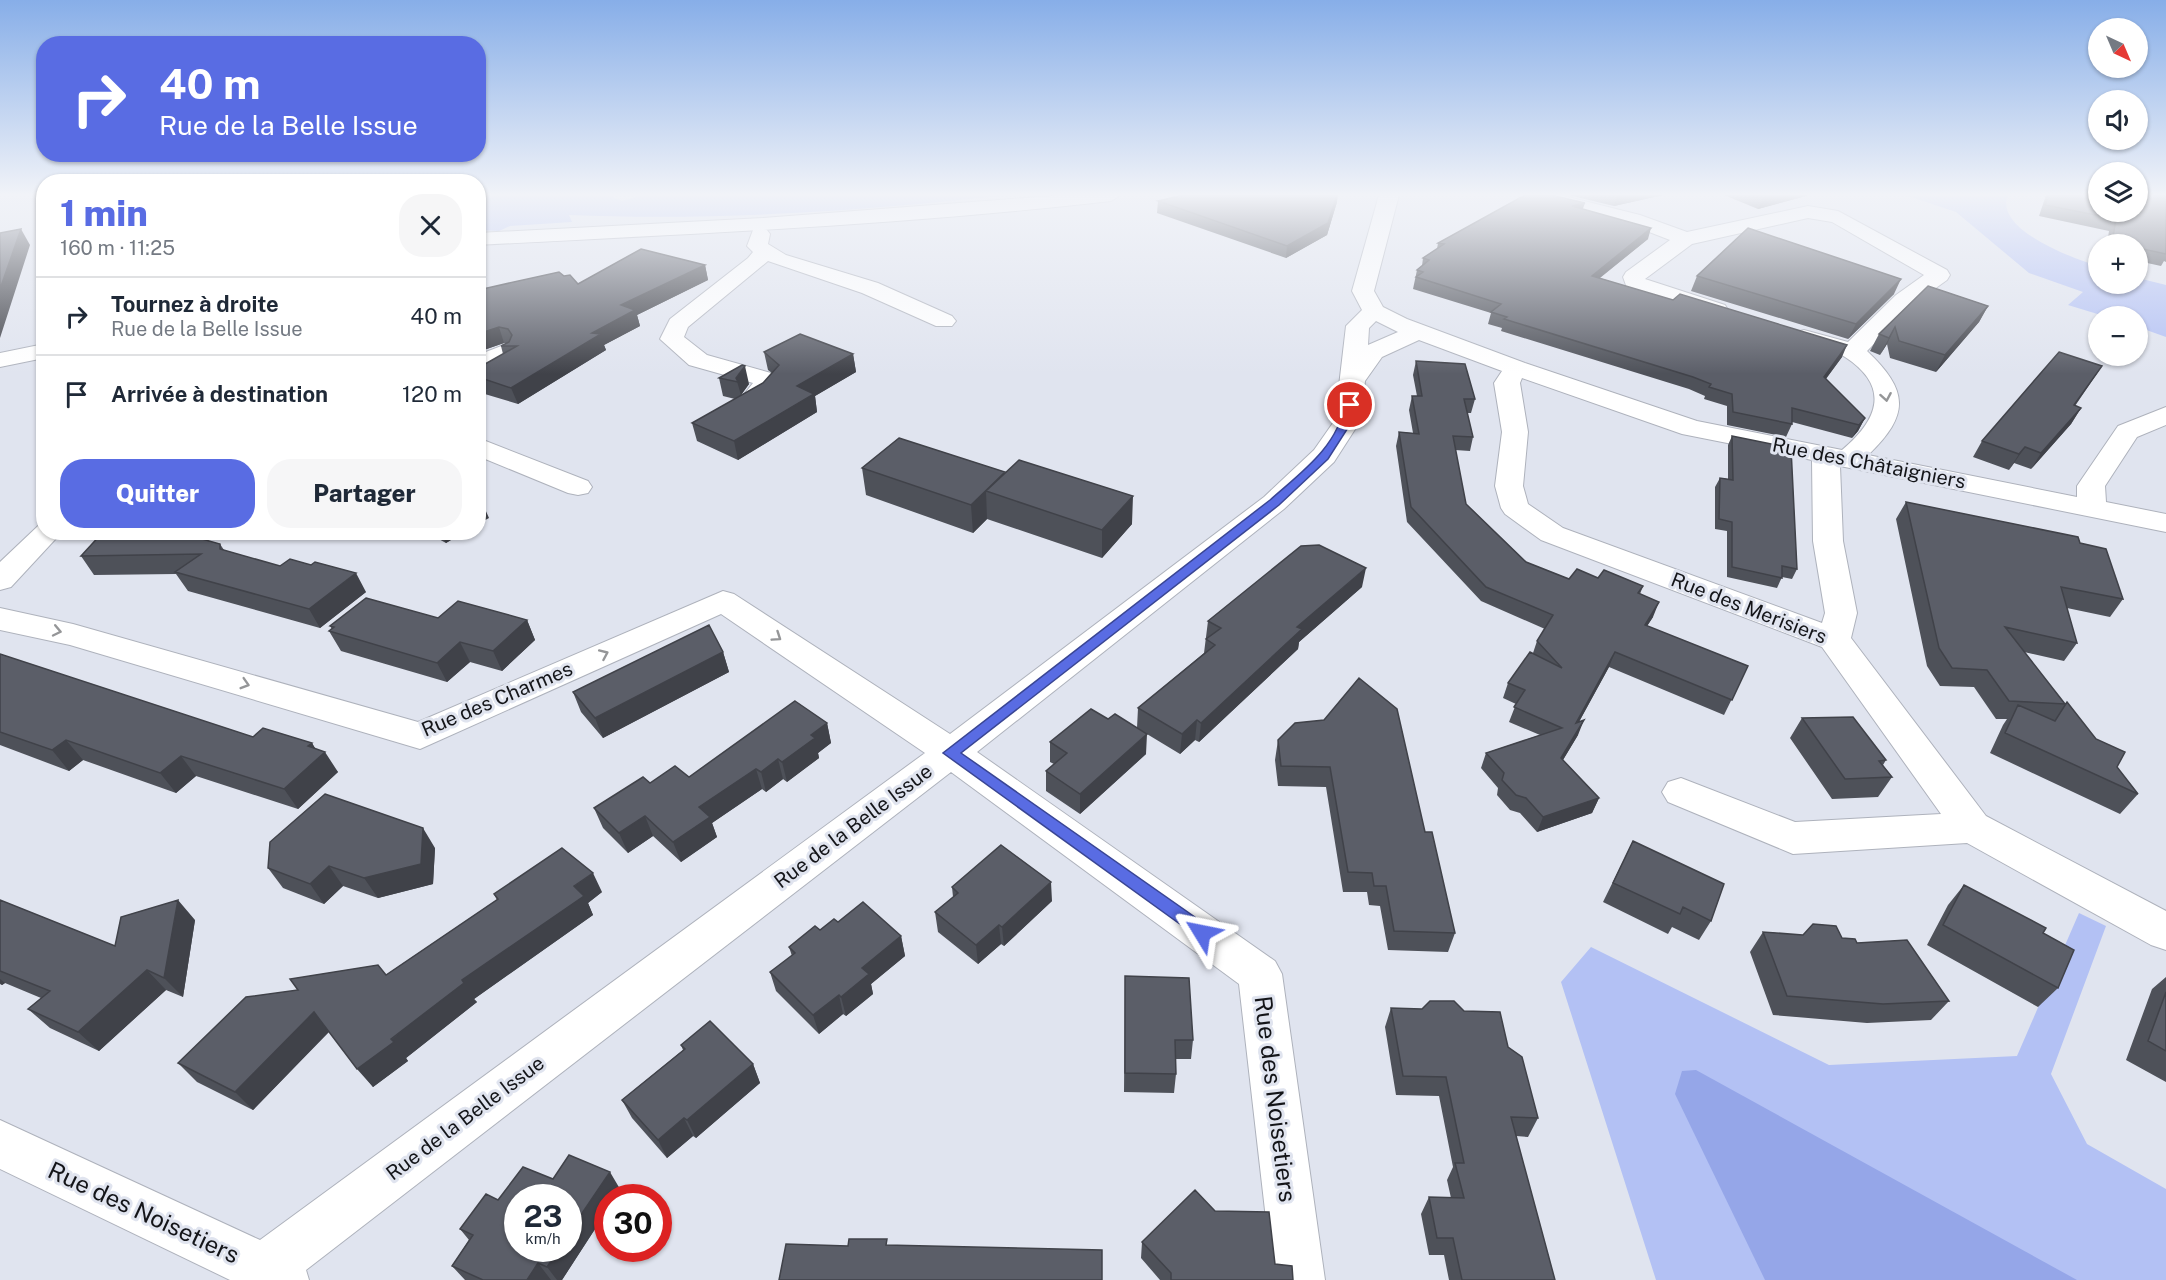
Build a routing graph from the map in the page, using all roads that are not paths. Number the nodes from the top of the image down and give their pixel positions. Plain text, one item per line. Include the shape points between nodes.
1 (762, 255) edge
2 (772, 255) edge
3 (1374, 255) edge
4 (1664, 255) edge
5 (1904, 255) edge
6 (1374, 311) junction
7 (1738, 317) edge
8 (944, 321) dead end
9 (1418, 331) junction
10 (1784, 331) edge
11 (1852, 351) junction
12 (504, 352) edge
13 (36, 353) edge
14 (0, 360) edge
15 (486, 361) edge
16 (1516, 368) junction
17 (1353, 380) junction
18 (755, 397) edge
19 (2166, 415) edge
20 (486, 449) edge
21 (1838, 457) junction
22 (578, 486) dead end
23 (2092, 507) junction
24 (2166, 523) edge
25 (40, 540) edge
26 (0, 580) edge
27 (0, 619) edge
28 (1834, 639) junction
29 (951, 753) junction
30 (1682, 792) dead end
31 (1972, 827) junction
32 (2166, 932) edge
33 (0, 1144) edge
34 (276, 1275) edge
35 (1299, 1280) edge

1 - 18 street via 678,324 672,339 698,360 762,378 767,383
2 - 8 street via 870,288
3 - 6 street via 1364,291
4 - 7 street via 1634,277 1635,283
5 - 11 street via 1939,275 1904,300
6 - 9 street, Rue des Châtaigniers
6 - 17 street, Rue de la Belle Issue via 1358,326
9 - 16 street, Rue des Châtaigniers
9 - 17 street via 1373,352
10 - 11 street
11 -> 21 street via 1880,378 1888,394 1888,414 1866,444
12 - 15 street
13 - 14 street
16 - 21 street, Rue des Châtaigniers via 1691,428
16 - 28 street, Rue des Merisiers via 1507,383 1515,432 1509,486 1515,508 1552,534
17 - 29 street, Rue de la Belle Issue via 1348,420 1324,456 1283,495
19 - 23 street via 2127,432 2091,486
20 - 22 street
21 - 23 street, Rue des Châtaigniers
21 - 28 street via 1828,541 1841,613
23 - 24 street, Rue des Châtaigniers
25 - 26 street
27 -> 29 street, Rue des Charmes via 74,635 420,736 723,601
28 - 31 street, Rue des Merisiers
29 - 34 street, Rue de la Belle Issue
29 - 35 street, Rue des Noisetiers via 1260,974
30 - 31 street via 1793,838
31 - 32 street, Rue des Merisiers
33 - 34 street, Rue des Noisetiers

